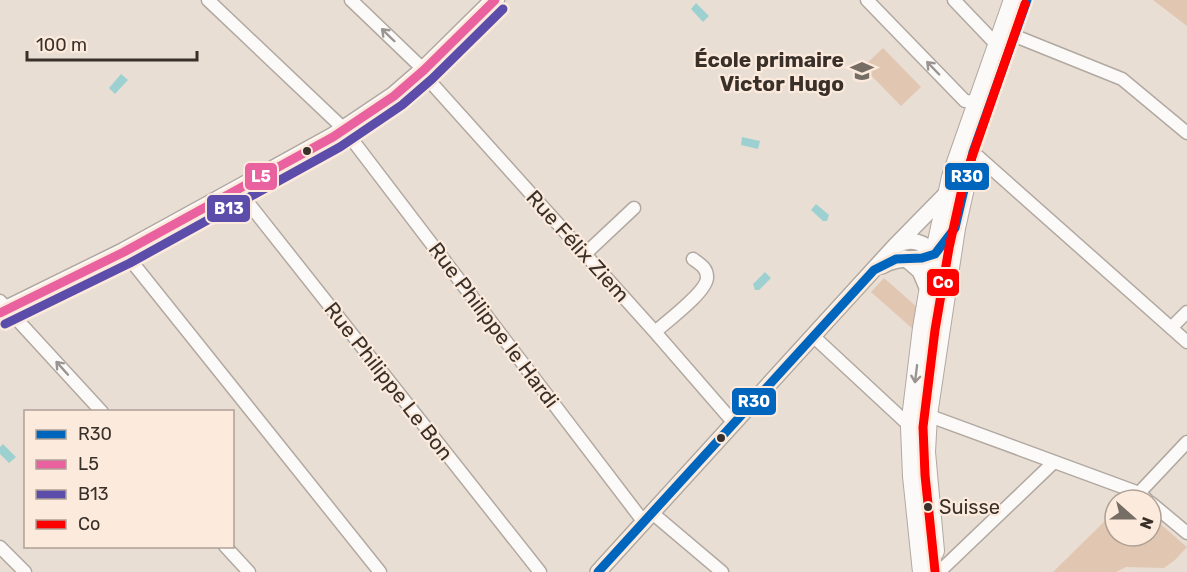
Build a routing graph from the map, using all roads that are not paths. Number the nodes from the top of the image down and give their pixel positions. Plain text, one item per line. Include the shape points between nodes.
1 (208, 0) edge
2 (351, 0) edge
3 (867, 0) edge
4 (954, 0) edge
5 (1014, 0) edge
6 (1028, 0) edge
7 (494, 1) edge
8 (1006, 40) junction
9 (424, 70) junction
10 (978, 102) junction
11 (344, 129) junction
12 (1187, 133) edge
13 (973, 152) junction
14 (238, 190) junction
15 (948, 192) junction
16 (634, 208) dead end
17 (955, 228) junction
18 (124, 252) junction
19 (900, 252) junction
20 (585, 254) junction
21 (935, 254) junction
22 (693, 259) dead end
23 (929, 291) junction
24 (3, 307) edge
25 (1187, 312) edge
26 (1171, 328) junction
27 (655, 332) junction
28 (813, 336) junction
29 (1187, 342) edge
30 (933, 368) junction
31 (101, 410) edge
32 (927, 415) junction
33 (734, 423) junction
34 (911, 427) junction
35 (1187, 442) edge
36 (1054, 462) junction
37 (1122, 488) edge
38 (1150, 488) edge
39 (1163, 514) edge
40 (647, 517) junction
41 (1187, 533) edge
42 (0, 548) edge
43 (227, 548) edge
44 (26, 572) edge
45 (249, 572) edge
46 (380, 572) edge
47 (540, 572) edge
48 (598, 572) edge
49 (722, 572) edge
50 (923, 572) edge
51 (938, 572) edge

1 - 11 street, Rue Philippe le Hardi
9 -> 2 street, Rue Félix Ziem
10 -> 3 street via 965,101
4 - 8 street
5 - 8 main road
6 - 8 main road
7 - 9 main road
8 - 10 main road
8 - 12 street via 1122,79
8 - 13 main road
9 - 11 main road via 394,96
9 - 20 street, Rue Félix Ziem via 426,77
10 - 15 main road
11 - 14 main road
11 - 40 street, Rue Philippe le Hardi
13 - 17 main road
13 - 26 street
14 - 18 main road
14 - 47 street, Rue Philippe Le Bon
15 - 19 street
15 - 21 main road
16 - 20 street
17 - 21 main road
17 - 30 main road
18 - 24 main road
18 - 46 street
19 - 21 street via 925,258
19 - 23 street via 920,271
19 - 28 street via 874,270
20 - 27 street, Rue Félix Ziem
21 - 23 main road
21 - 30 main road via 940,278 932,327
22 - 27 street via 704,267 706,284
23 -> 34 main road
31 -> 24 street
25 - 26 street
26 - 29 street
27 - 33 street, Rue Félix Ziem
28 - 33 street
28 - 34 street
30 - 32 main road
32 - 36 street
32 - 51 main road via 925,452
33 - 40 street
34 - 50 main road
35 - 38 street
36 - 37 street
36 - 51 street
39 - 41 street
40 - 48 street
40 - 49 street, Rue Philippe le Hardi
42 - 44 street
43 - 45 street

